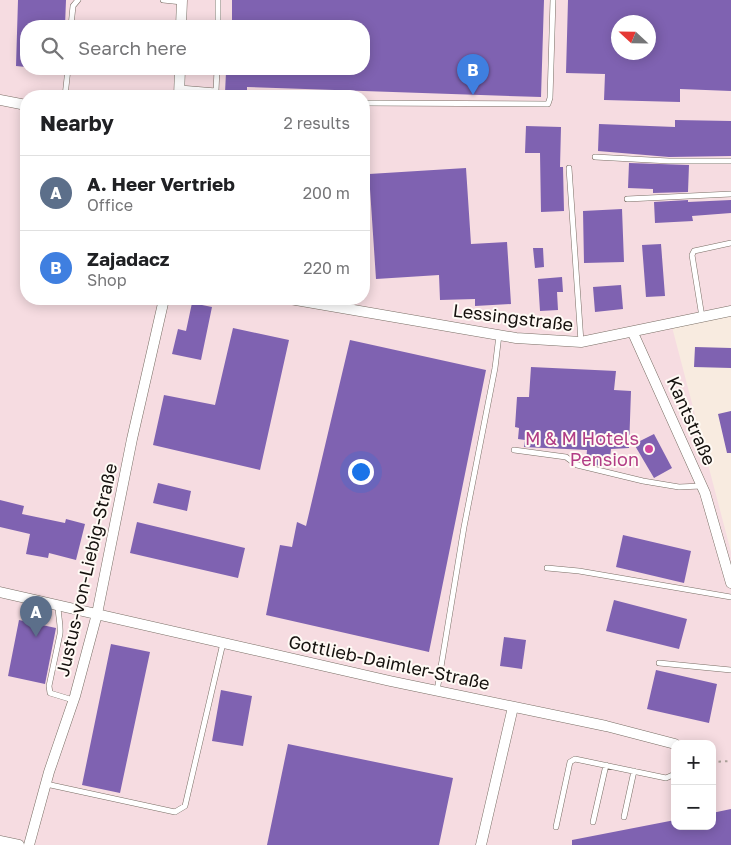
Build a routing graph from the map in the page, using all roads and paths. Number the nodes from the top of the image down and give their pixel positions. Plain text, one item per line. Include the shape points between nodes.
1 (78, 0) edge
2 (164, 0) edge
3 (218, 0) edge
4 (553, 0) edge
5 (182, 1) edge
6 (72, 20) edge
7 (181, 20) edge
8 (218, 20) edge
9 (68, 75) edge
10 (180, 75) edge
11 (217, 75) edge
12 (66, 90) edge
13 (179, 90) edge
14 (216, 90) edge
15 (0, 100) edge
16 (370, 103) edge
17 (20, 104) edge
18 (595, 158) dead end
19 (731, 161) edge
20 (569, 168) dead end
21 (731, 194) edge
22 (627, 199) dead end
23 (731, 243) edge
24 (163, 305) edge
25 (325, 305) edge
26 (731, 311) edge
27 (702, 318) junction
28 (633, 333) junction
29 (500, 335) junction
30 (581, 342) junction
31 (514, 450) dead end
32 (702, 486) junction
33 (547, 568) dead end
34 (731, 582) edge
35 (0, 592) edge
36 (731, 597) edge
37 (58, 606) junction
38 (96, 614) junction
39 (223, 643) junction
40 (659, 663) dead end
41 (731, 670) edge
42 (437, 691) junction
43 (74, 700) junction
44 (513, 707) junction
45 (671, 743) edge
46 (731, 761) edge
47 (716, 762) edge
48 (606, 765) junction
49 (634, 771) junction
50 (671, 776) edge
51 (46, 784) junction
52 (624, 817) dead end
53 (592, 822) dead end
54 (556, 827) dead end
55 (0, 841) edge
56 (19, 845) edge
57 (29, 845) edge
58 (481, 845) edge

1 - 6 lane via 73,6
2 - 5 lane
3 - 8 lane
4 - 16 lane via 548,104
5 - 7 street
9 - 12 lane
10 - 13 street
11 - 14 lane
15 - 17 street
18 - 19 lane
20 - 30 lane
21 - 22 lane
23 - 27 lane via 694,251 692,255
24 - 38 street, Justus-von-Liebig-Straße
25 - 29 street, Lessingstraße
26 - 27 street, Lessingstraße
27 - 28 street, Lessingstraße
28 - 30 street, Lessingstraße
28 - 32 street, Kantstraße
29 - 30 street, Lessingstraße
29 - 42 lane
31 - 32 lane via 566,457 577,464 661,484
32 - 34 street, Kantstraße
33 - 36 lane
35 - 37 street, Gottlieb-Daimler-Straße
37 - 38 street, Gottlieb-Daimler-Straße
37 - 43 lane via 57,621 61,627 50,693
38 - 39 street, Gottlieb-Daimler-Straße
38 - 43 street, Justus-von-Liebig-Straße
39 - 42 street, Gottlieb-Daimler-Straße
39 - 51 lane via 185,806 175,812
40 - 41 lane
42 - 44 street, Gottlieb-Daimler-Straße
43 - 51 street, Justus-von-Liebig-Straße
44 - 45 street, Gottlieb-Daimler-Straße
44 - 58 street
46 - 47 path
48 - 49 lane
48 - 53 lane
48 - 54 lane via 579,759 570,762
49 - 50 lane via 666,778
49 - 52 lane
51 - 57 street, Justus-von-Liebig-Straße
55 - 56 street

